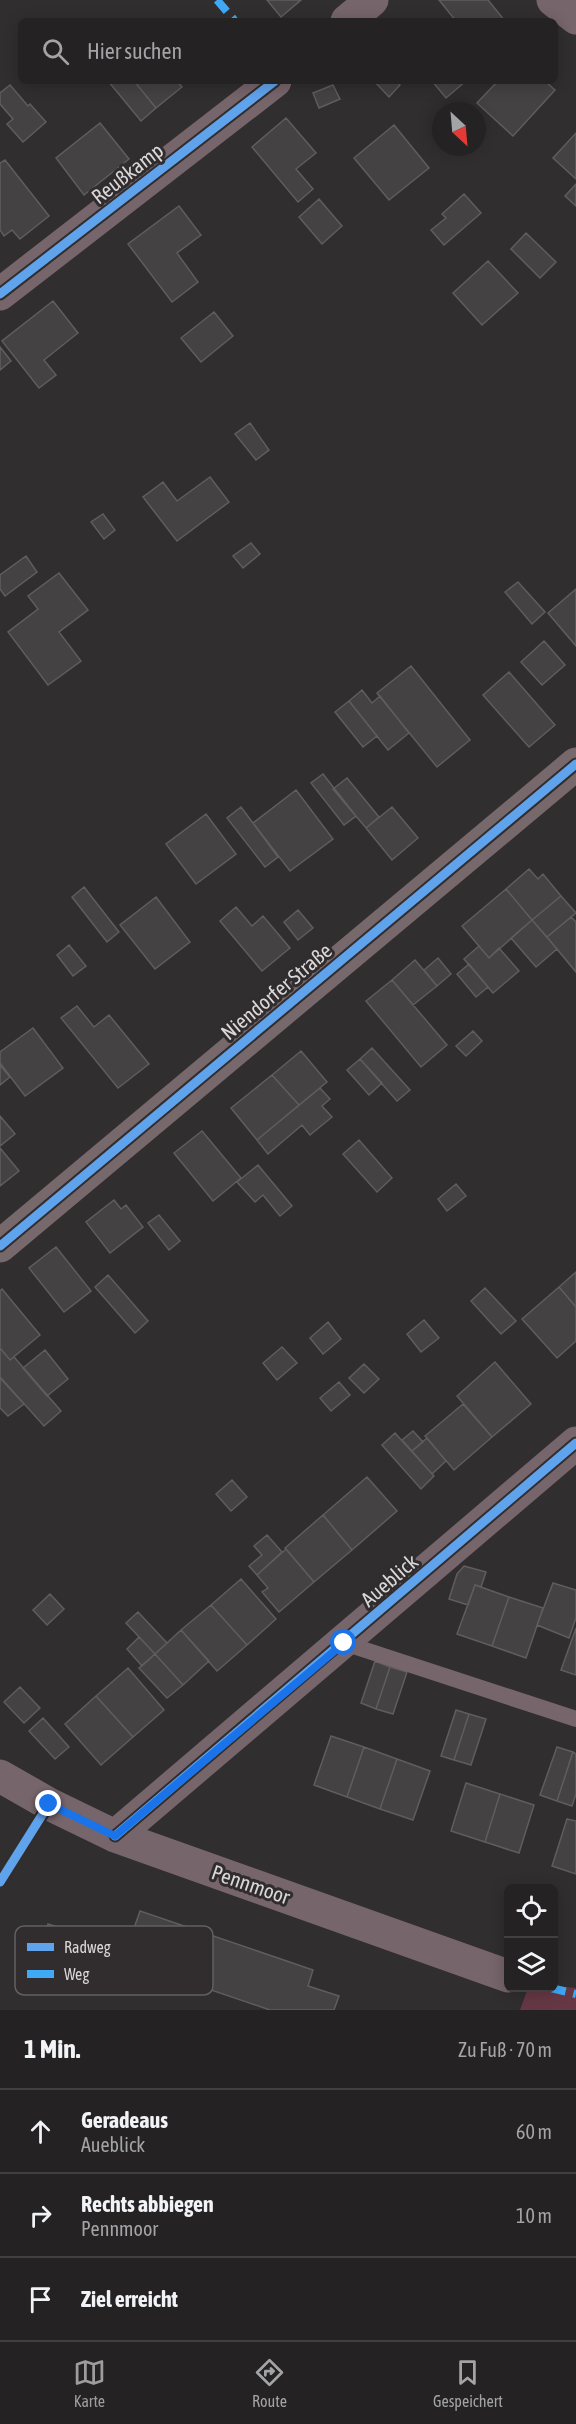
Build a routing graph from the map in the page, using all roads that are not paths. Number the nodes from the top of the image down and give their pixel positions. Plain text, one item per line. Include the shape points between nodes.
1 (372, 0) edge
2 (553, 0) edge
3 (351, 18) edge
4 (576, 18) edge
5 (271, 84) edge
6 (0, 294) edge
7 (576, 764) edge
8 (0, 1246) edge
9 (576, 1443) edge
10 (344, 1643) junction
11 (576, 1719) edge
12 (0, 1776) edge
13 (115, 1836) junction
14 (504, 1975) edge

1 - 3 street
2 - 4 street
5 - 6 street, Reußkamp
7 - 8 main road, Niendorfer Straße
9 - 10 street, Aueblick
10 - 11 lane
10 - 13 street, Aueblick
12 - 13 street, Pennmoor
13 - 14 street, Pennmoor

